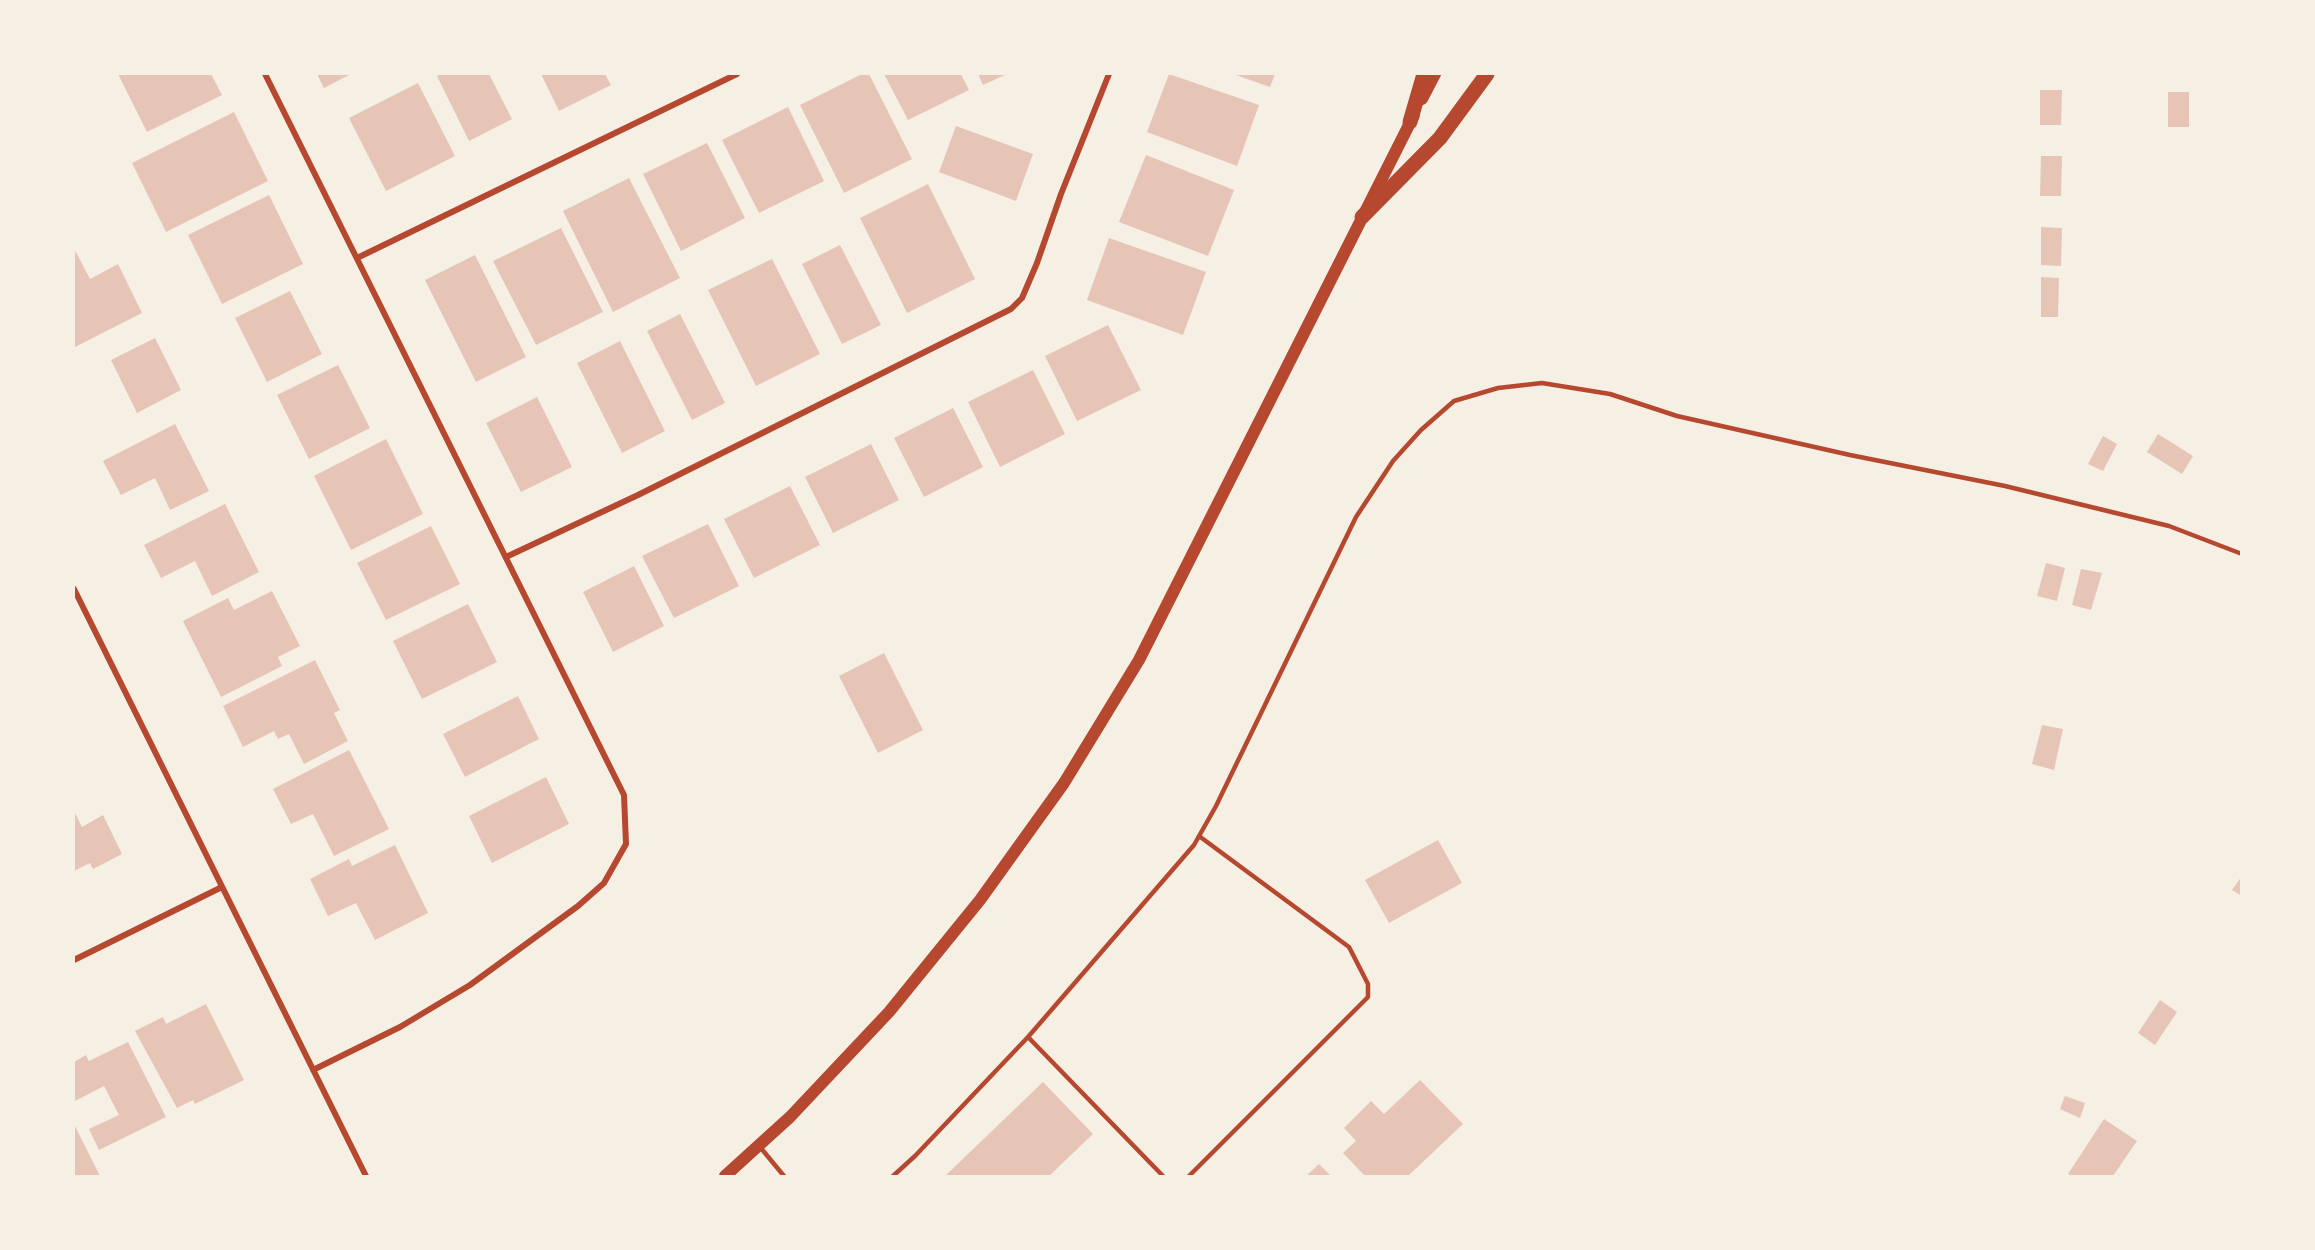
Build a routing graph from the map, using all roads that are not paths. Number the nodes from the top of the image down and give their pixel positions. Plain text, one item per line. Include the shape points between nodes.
1 (265, 74) edge
2 (737, 74) edge
3 (1109, 74) edge
4 (1424, 74) edge
5 (1435, 74) edge
6 (1487, 74) edge
7 (1410, 122) junction
8 (1362, 217) junction
9 (357, 258) junction
10 (2241, 554) edge
11 (506, 557) junction
12 (74, 589) edge
13 (1199, 836) junction
14 (222, 887) junction
15 (74, 960) edge
16 (1028, 1037) junction
17 (313, 1070) junction
18 (758, 1145) junction
19 (366, 1176) edge
20 (725, 1176) edge
21 (784, 1176) edge
22 (893, 1176) edge
23 (1163, 1176) edge
24 (1189, 1176) edge

1 - 9 street
2 - 9 street
3 - 11 street via 1060,194 1037,263 1022,298 1011,309
4 - 7 main road
5 - 7 main road
6 - 8 main road via 1440,138
7 - 8 main road
8 - 18 main road via 1139,660 1064,783 980,900 889,1012 790,1117
9 - 11 street
10 - 13 lane via 2169,526 2005,486 1677,416 1610,394 1542,383 1498,388 1454,401 1393,461 1356,517
11 - 17 street via 624,795 626,844 604,883 470,985 400,1027
12 - 14 street
13 - 16 lane
13 - 24 lane via 1349,947 1368,984 1368,997
14 - 15 street
14 - 17 street
16 - 22 lane
16 - 23 lane
17 - 19 street
18 - 20 main road
18 - 21 lane

